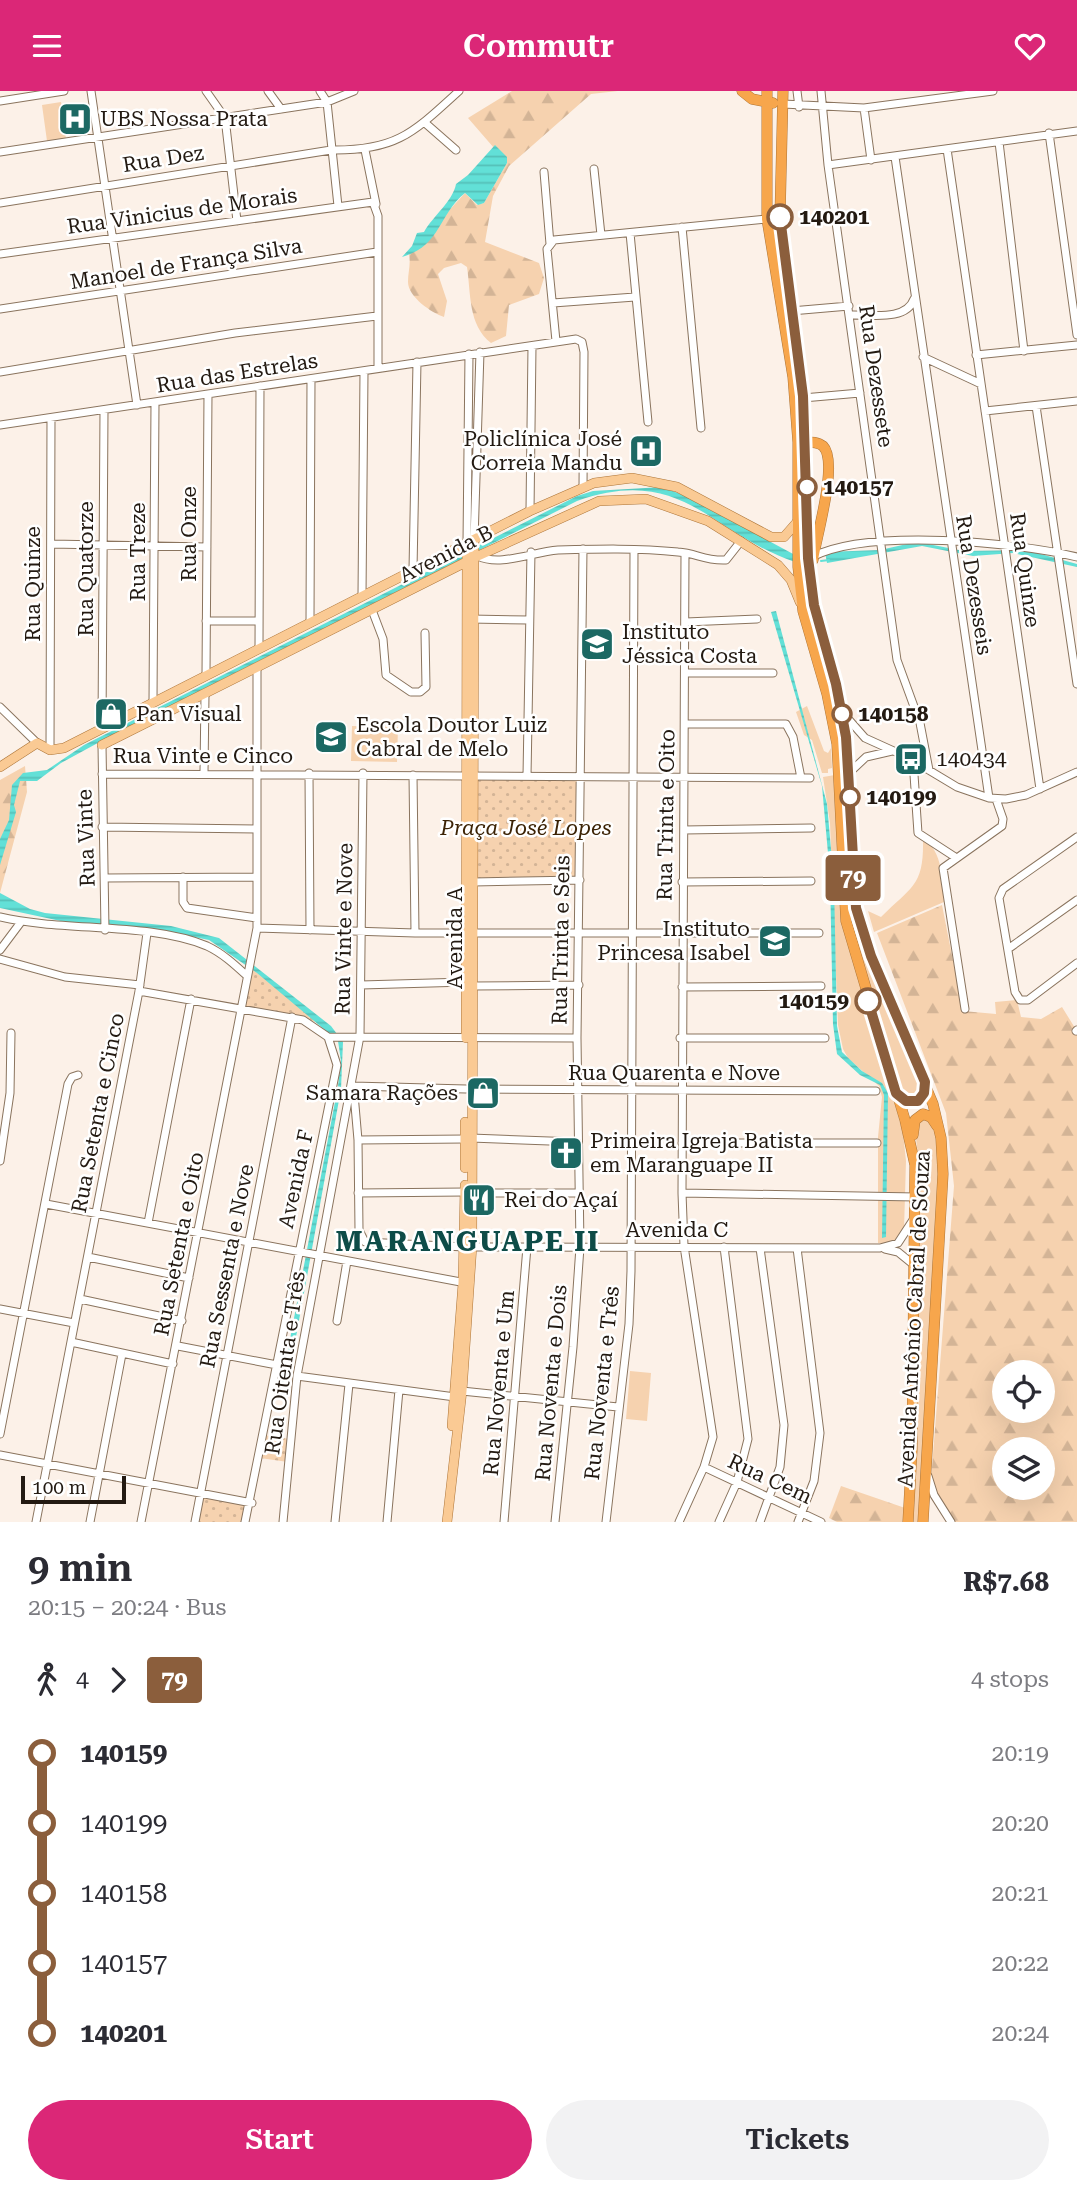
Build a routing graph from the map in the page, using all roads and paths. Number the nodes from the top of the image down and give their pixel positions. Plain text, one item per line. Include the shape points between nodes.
1 (64, 91) edge
2 (91, 91) edge
3 (206, 91) edge
4 (268, 91) edge
5 (320, 91) edge
6 (354, 91) edge
7 (458, 91) edge
8 (742, 91) edge
9 (783, 91) edge
10 (797, 91) edge
11 (821, 91) edge
12 (993, 91) edge
13 (941, 95) edge
14 (767, 96) edge
15 (0, 100) edge
16 (327, 102) junction
17 (783, 104) junction
18 (799, 107) junction
19 (822, 107) junction
20 (281, 109) junction
21 (864, 109) junction
22 (225, 118) junction
23 (424, 122) junction
24 (1077, 131) edge
25 (1049, 133) junction
26 (97, 137) junction
27 (999, 142) junction
28 (947, 149) junction
29 (331, 150) junction
30 (365, 150) junction
31 (456, 150) dead end
32 (0, 152) edge
33 (895, 157) junction
34 (871, 160) junction
35 (230, 166) junction
36 (828, 166) junction
37 (594, 169) dead end
38 (544, 172) dead end
39 (104, 186) junction
40 (373, 202) junction
41 (0, 203) edge
42 (338, 206) junction
43 (767, 219) junction
44 (237, 221) junction
45 (682, 227) junction
46 (630, 233) junction
47 (601, 235) junction
48 (112, 239) junction
49 (550, 244) junction
50 (377, 252) junction
51 (0, 254) edge
52 (119, 292) junction
53 (915, 295) junction
54 (635, 297) junction
55 (553, 303) junction
56 (849, 306) junction
57 (0, 309) edge
58 (791, 311) junction
59 (850, 315) junction
60 (377, 316) junction
61 (1077, 335) edge
62 (556, 341) junction
63 (1077, 345) edge
64 (532, 346) junction
65 (1024, 351) junction
66 (130, 352) junction
67 (480, 352) junction
68 (469, 354) junction
69 (976, 355) junction
70 (923, 357) junction
71 (417, 362) junction
72 (379, 368) junction
73 (0, 372) edge
74 (364, 372) junction
75 (311, 379) junction
76 (981, 384) junction
77 (260, 386) junction
78 (860, 393) junction
79 (208, 394) junction
80 (803, 398) junction
81 (1077, 401) edge
82 (155, 403) junction
83 (137, 405) junction
84 (1035, 406) junction
85 (104, 410) junction
86 (985, 411) junction
87 (51, 418) junction
88 (648, 422) dead end
89 (0, 425) edge
90 (701, 428) dead end
91 (802, 442) junction
92 (583, 487) junction
93 (530, 511) junction
94 (798, 521) junction
95 (741, 541) junction
96 (471, 543) junction
97 (51, 544) junction
98 (103, 544) junction
99 (881, 544) junction
100 (950, 544) junction
101 (155, 545) junction
102 (206, 547) junction
103 (1004, 547) junction
104 (583, 549) junction
105 (634, 549) junction
106 (531, 552) junction
107 (685, 553) junction
108 (1057, 555) junction
109 (811, 557) junction
110 (1077, 557) edge
111 (472, 559) junction
112 (413, 570) junction
113 (362, 596) junction
114 (372, 610) junction
115 (803, 611) junction
116 (470, 619) junction
117 (757, 619) dead end
118 (529, 620) junction
119 (206, 621) junction
120 (259, 621) junction
121 (310, 622) junction
122 (686, 622) junction
123 (425, 633) dead end
124 (258, 648) junction
125 (257, 668) junction
126 (685, 673) junction
127 (773, 673) dead end
128 (206, 675) junction
129 (1077, 684) edge
130 (205, 694) junction
131 (153, 702) junction
132 (0, 707) edge
133 (841, 711) junction
134 (685, 724) junction
135 (102, 728) junction
136 (37, 743) junction
137 (102, 745) junction
138 (50, 750) junction
139 (892, 751) junction
140 (913, 760) junction
141 (0, 767) edge
142 (929, 770) junction
143 (204, 772) junction
144 (1077, 772) edge
145 (257, 773) junction
146 (309, 773) junction
147 (363, 773) junction
148 (848, 773) junction
149 (102, 774) junction
150 (413, 775) junction
151 (581, 775) junction
152 (631, 775) junction
153 (469, 776) junction
154 (527, 776) junction
155 (685, 777) junction
156 (1040, 789) junction
157 (992, 798) junction
158 (102, 827) junction
159 (811, 828) dead end
160 (257, 829) junction
161 (684, 830) junction
162 (1077, 837) edge
163 (955, 857) junction
164 (183, 877) junction
165 (257, 877) junction
166 (105, 878) junction
167 (580, 880) junction
168 (811, 881) dead end
169 (473, 882) junction
170 (682, 882) junction
171 (1077, 900) edge
172 (0, 917) edge
173 (257, 919) junction
174 (20, 922) junction
175 (257, 928) junction
176 (105, 929) junction
177 (310, 930) junction
178 (362, 931) junction
179 (470, 932) junction
180 (147, 933) junction
181 (415, 933) junction
182 (579, 933) junction
183 (632, 933) junction
184 (683, 933) junction
185 (819, 933) dead end
186 (1008, 949) junction
187 (0, 950) edge
188 (0, 959) edge
189 (1077, 964) edge
190 (246, 973) junction
191 (469, 984) junction
192 (361, 985) junction
193 (579, 985) junction
194 (821, 986) dead end
195 (682, 987) junction
196 (140, 988) junction
197 (191, 999) junction
198 (240, 1008) junction
199 (965, 1009) dead end
200 (292, 1017) junction
201 (11, 1033) dead end
202 (360, 1036) junction
203 (469, 1036) junction
204 (330, 1037) junction
205 (577, 1038) junction
206 (680, 1038) junction
207 (825, 1038) dead end
208 (78, 1075) dead end
209 (925, 1082) junction
210 (353, 1086) junction
211 (469, 1089) junction
212 (630, 1089) junction
213 (682, 1089) junction
214 (577, 1090) junction
215 (876, 1091) dead end
216 (896, 1093) junction
217 (939, 1129) junction
218 (468, 1139) junction
219 (358, 1140) junction
220 (577, 1142) junction
221 (682, 1143) junction
222 (877, 1143) dead end
223 (913, 1152) junction
224 (0, 1161) edge
225 (358, 1193) junction
226 (468, 1193) junction
227 (578, 1193) junction
228 (682, 1193) junction
229 (916, 1197) junction
230 (46, 1204) junction
231 (96, 1213) junction
232 (915, 1217) junction
233 (148, 1223) junction
234 (198, 1233) junction
235 (250, 1243) junction
236 (469, 1246) junction
237 (630, 1246) junction
238 (684, 1246) junction
239 (527, 1247) junction
240 (580, 1247) junction
241 (724, 1247) junction
242 (760, 1248) junction
243 (797, 1248) junction
244 (880, 1248) junction
245 (300, 1252) junction
246 (317, 1255) junction
247 (88, 1257) junction
248 (347, 1261) junction
249 (914, 1265) junction
250 (189, 1278) junction
251 (467, 1283) junction
252 (79, 1299) junction
253 (0, 1309) edge
254 (25, 1314) junction
255 (182, 1321) junction
256 (337, 1321) dead end
257 (74, 1323) junction
258 (71, 1342) junction
259 (178, 1346) junction
260 (122, 1354) junction
261 (228, 1354) junction
262 (173, 1364) junction
263 (277, 1365) junction
264 (297, 1376) junction
265 (349, 1384) junction
266 (399, 1390) junction
267 (458, 1394) junction
268 (515, 1396) junction
269 (568, 1401) junction
270 (618, 1407) junction
271 (0, 1434) edge
272 (0, 1455) edge
273 (47, 1465) junction
274 (926, 1466) junction
275 (704, 1467) junction
276 (99, 1474) junction
277 (737, 1482) junction
278 (149, 1483) junction
279 (201, 1492) junction
280 (770, 1498) junction
281 (252, 1503) junction
282 (802, 1513) junction
283 (36, 1522) edge
284 (90, 1522) edge
285 (141, 1522) edge
286 (195, 1522) edge
287 (245, 1522) edge
288 (283, 1522) edge
289 (335, 1522) edge
290 (387, 1522) edge
291 (445, 1522) edge
292 (503, 1522) edge
293 (555, 1522) edge
294 (606, 1522) edge
295 (679, 1522) edge
296 (719, 1522) edge
297 (760, 1522) edge
298 (798, 1522) edge
299 (821, 1522) edge
300 (908, 1522) edge
301 (923, 1522) edge
302 (951, 1522) edge

1 - 15 street
2 - 26 street
3 - 22 street
4 - 20 street
5 - 16 street
6 - 16 street
7 - 23 street, Rua Dez
8 - 14 highway via 752,99
9 - 17 highway, Avenida Antônio Cabral de Souza
10 - 18 street
11 - 19 street, Rua Dezessete
12 - 13 street
13 - 21 street
14 - 17 highway
14 - 43 highway, Avenida Antônio Cabral de Souza
16 - 20 street
16 - 29 street
17 - 18 street
17 - 58 highway, Avenida Antônio Cabral de Souza via 780,217
18 - 19 street
19 - 21 street
19 - 36 street, Rua Dezessete
20 - 22 street
21 - 34 street
22 - 26 street
22 - 35 street
23 - 30 street, Rua Dez via 399,140
23 - 31 street
24 - 25 street
25 - 27 street
25 - 61 street
26 - 32 street
26 - 39 street
27 - 28 street
27 - 65 street
28 - 33 street
28 - 69 street, Rua Quinze
29 - 30 street, Rua Dez
29 - 35 street, Rua Dez
29 - 42 street
30 - 40 street
33 - 34 street
33 - 53 street, Rua Dezesseis
34 - 36 street
35 - 39 street, Rua Dez
35 - 44 street
36 - 56 street, Rua Dezessete
37 - 47 street
38 - 49 street
39 - 41 street, Rua Dez
39 - 48 street
40 - 42 street, Rua Vinicius de Morais
40 - 50 street
42 - 44 street, Rua Vinicius de Morais
43 - 45 street
43 - 91 highway, Avenida Antônio Cabral de Souza
44 - 48 street, Rua Vinicius de Morais
45 - 46 street
45 - 90 street
46 - 47 street
46 - 54 street
47 - 49 street
48 - 51 street, Rua Vinicius de Morais
48 - 52 street
49 - 55 street
50 - 52 street, Manoel de França Silva
50 - 60 street
52 - 57 street, Manoel de França Silva
52 - 66 street
53 - 59 street via 902,313
53 - 70 street, Rua Dezesseis
54 - 55 street
54 - 88 street
55 - 62 street
56 - 58 street
56 - 59 street, Rua Dezessete
58 - 80 highway, Avenida Antônio Cabral de Souza
59 - 78 street, Rua Dezessete
60 - 66 street via 235,333
60 - 72 street
62 - 64 street, Rua das Estrelas
62 - 92 street, Rua das Estrelas via 576,339 584,345
63 - 65 street
64 - 67 street, Rua das Estrelas
64 - 93 street
65 - 69 street
66 - 73 street
66 - 83 street
67 - 68 street, Rua das Estrelas
67 - 96 street, Avenida A
68 - 71 street, Rua das Estrelas
68 - 96 street, Avenida A
69 - 76 street, Rua Quinze
70 - 76 street
70 - 100 street, Rua Dezesseis
71 - 72 street, Rua das Estrelas
71 - 112 street
72 - 74 street, Rua das Estrelas
74 - 75 street, Rua das Estrelas
74 - 113 street
75 - 77 street, Rua das Estrelas
75 - 121 street
76 - 86 street, Rua Quinze
77 - 79 street, Rua das Estrelas
77 - 120 street
78 - 80 street
78 - 99 street, Rua Dezessete
79 - 82 street, Rua das Estrelas
79 - 102 street, Rua Onze
80 - 91 highway, Avenida Antônio Cabral de Souza
81 - 84 street
82 - 83 street, Rua das Estrelas
82 - 101 street, Rua Treze
83 - 85 street, Rua das Estrelas
84 - 86 street
84 - 108 street
85 - 87 street, Rua das Estrelas
85 - 98 street, Rua Quatorze
86 - 103 street, Rua Quinze
87 - 89 street, Rua das Estrelas
87 - 97 street, Rua Quinze
91 - 94 highway, Avenida Antônio Cabral de Souza
91 - 109 highway, Avenida Antônio Cabral de Souza
91 - 109 highway via 824,447 830,465
92 - 93 main road, Avenida B
92 - 94 main road, Avenida B via 632,478 662,482 695,494 778,538
93 - 96 main road, Avenida B
94 - 115 highway, Avenida Antônio Cabral de Souza
95 - 107 street via 726,560 704,560
95 - 111 main road, Avenida B via 683,510 635,498 591,503
95 - 115 main road, Avenida B via 785,572
96 - 111 main road, Avenida A
96 - 112 main road, Avenida B
97 - 98 street
97 - 138 street, Rua Quinze
98 - 101 street
98 - 135 street, Rua Quatorze
99 - 100 street via 911,539
99 - 109 street via 826,549
99 - 142 street, Rua Dezessete via 897,660 920,723
100 - 103 street
100 - 157 street, Rua Dezesseis
101 - 102 street
101 - 131 street, Rua Treze
102 - 119 street, Rua Onze
103 - 108 street
103 - 156 street, Rua Quinze
104 - 105 street
104 - 106 street
104 - 151 street, Rua Trinta e Seis
105 - 107 street
105 - 152 street, Rua Noventa e Três
106 - 111 street via 504,561
106 - 118 street
107 - 122 street, Rua Trinta e Oito
108 - 110 street
108 - 129 street
109 - 133 highway, Avenida Antônio Cabral de Souza via 814,605
111 - 114 main road, Avenida B
111 - 116 main road, Avenida A
112 - 113 main road, Avenida B
113 - 121 main road, Avenida B
114 - 123 street via 383,639 384,671 411,692 426,687
114 - 125 main road, Avenida B
115 - 216 highway, Avenida Antônio Cabral de Souza via 837,744 846,921
116 - 118 street
116 - 153 main road, Avenida A
117 - 122 street
118 - 154 street
119 - 120 street
119 - 128 street, Rua Onze
120 - 124 street
121 - 124 main road, Avenida B
122 - 126 street, Rua Trinta e Oito
124 - 128 main road, Avenida B
125 - 130 main road, Avenida B
125 - 145 street, Rua Setenta e Oito
126 - 127 street
126 - 134 street, Rua Trinta e Oito
128 - 131 main road, Avenida B
130 - 137 main road, Avenida B
130 - 143 street
131 - 135 main road, Avenida B
132 - 136 street
133 - 139 street via 866,738
133 - 148 highway, Avenida Antônio Cabral de Souza
134 - 155 street, Rua Trinta e Oito
134 - 155 street, Rua Vinte e Cinco via 783,724 792,730 806,778
135 - 137 main road
135 - 138 main road, Avenida B via 64,748
136 - 138 main road
136 - 141 main road
137 - 149 street, Rua Vinte
139 - 140 street
139 - 148 street via 866,757
140 - 142 street
140 - 163 street via 918,833
142 - 157 street via 957,787
143 - 145 street, Rua Vinte e Cinco
143 - 149 street, Rua Vinte e Cinco
144 - 156 street
145 - 146 street, Rua Vinte e Cinco
145 - 160 street, Rua Setenta e Oito
146 - 147 street, Rua Vinte e Cinco
146 - 177 street
147 - 150 street, Rua Vinte e Cinco
147 - 178 street, Rua Vinte e Nove
148 - 209 highway, Avenida Antônio Cabral de Souza via 856,908 871,956
149 - 158 street, Rua Vinte
150 - 153 street, Rua Vinte e Cinco
150 - 181 street
151 - 152 street, Rua Vinte e Cinco
151 - 154 street, Rua Vinte e Cinco
151 - 167 street, Rua Trinta e Seis
152 - 155 street, Rua Vinte e Cinco
152 - 183 street, Rua Noventa e Três
153 - 154 street, Rua Vinte e Cinco
153 - 169 main road, Avenida A
153 - 179 main road, Avenida A
155 - 161 street, Rua Trinta e Oito
156 - 157 street via 1015,798
157 - 163 street, Rua Dezesseis via 1002,825
158 - 160 street
158 - 166 street, Rua Vinte
159 - 161 street
160 - 165 street, Rua Setenta e Oito
161 - 170 street, Rua Trinta e Oito
162 - 186 street via 1003,889 1000,903
163 - 199 street via 943,871
164 - 165 street
164 - 166 street
164 - 173 street via 187,908
165 - 173 street, Rua Setenta e Oito
166 - 176 street, Rua Vinte
167 - 169 street
167 - 182 street, Rua Trinta e Seis
168 - 170 street
169 - 179 main road, Avenida A
170 - 184 street, Rua Trinta e Oito
171 - 186 street
172 - 174 street
173 - 175 street, Rua Setenta e Oito
174 - 176 street
174 - 187 street
175 - 177 street
175 - 190 street, Rua Setenta e Oito
176 - 180 street
177 - 178 street
178 - 181 street
178 - 192 street, Rua Vinte e Nove
179 - 181 street
179 - 182 street
179 - 191 main road, Avenida A
180 - 190 street via 208,947
180 - 196 street, Rua Setenta e Cinco
182 - 183 street
182 - 193 street, Rua Trinta e Seis
183 - 184 street
183 - 212 street, Rua Noventa e Três
184 - 185 street
184 - 195 street, Rua Trinta e Oito
186 - 189 street via 1020,1000 1028,1000
188 - 196 street via 65,977
190 - 198 street, Rua Setenta e Oito
191 - 192 street
191 - 193 street
191 - 203 main road, Avenida A
192 - 202 street, Rua Vinte e Nove
193 - 205 street, Rua Trinta e Seis
194 - 195 street
195 - 206 street, Rua Trinta e Oito
196 - 197 street
196 - 231 street, Rua Setenta e Cinco
197 - 198 street
197 - 233 street
198 - 200 street
198 - 234 street, Rua Setenta e Oito
200 - 204 street via 311,1023
200 - 235 street, Rua Sessenta e Nove
201 - 224 street via 10,1093
202 - 203 street
202 - 204 street
202 - 210 street, Rua Vinte e Nove
203 - 205 street
203 - 211 main road, Avenida A
204 - 245 street, Avenida F via 337,1065
205 - 214 street, Rua Trinta e Seis
206 - 207 street
206 - 213 street, Rua Trinta e Oito
208 - 230 street via 68,1084
209 - 216 highway via 918,1101 906,1101
209 - 217 highway, Avenida Antônio Cabral de Souza
210 - 211 street, Rua Quarenta e Nove
210 - 219 street
210 - 246 street, Rua Oitenta e Três
211 - 214 street, Rua Quarenta e Nove
211 - 218 main road, Avenida A
212 - 213 street, Rua Quarenta e Nove
212 - 214 street, Rua Quarenta e Nove
212 - 237 street, Rua Noventa e Três
213 - 215 street, Rua Quarenta e Nove
213 - 221 street, Rua Trinta e Oito
214 - 220 street, Rua Trinta e Seis
216 - 223 highway, Avenida Antônio Cabral de Souza
217 - 223 highway via 931,1117 919,1116 913,1126
217 - 274 highway, Avenida Antônio Cabral de Souza via 943,1174
218 - 219 street
218 - 220 street
218 - 226 main road, Avenida A
219 - 225 street
220 - 227 street, Rua Trinta e Seis
221 - 222 street
221 - 228 street, Rua Trinta e Oito
223 - 229 highway, Avenida Antônio Cabral de Souza
225 - 226 street
225 - 236 street, Avenida C via 360,1237 368,1242
226 - 227 street
226 - 236 main road, Avenida A
227 - 240 street, Rua Trinta e Seis
228 - 229 street
228 - 238 street, Rua Trinta e Oito
229 - 232 highway, Avenida Antônio Cabral de Souza
230 - 231 street
230 - 254 street
231 - 233 street
231 - 247 street, Rua Setenta e Cinco
232 - 244 street via 898,1243
232 - 249 highway, Avenida Antônio Cabral de Souza
233 - 234 street
234 - 235 street
234 - 250 street, Rua Setenta e Oito
235 - 245 street
235 - 261 street, Rua Sessenta e Nove
236 - 239 street, Avenida C
236 - 251 main road, Avenida A
237 - 238 street, Avenida C
237 - 240 street, Avenida C
237 - 270 street, Rua Noventa e Três via 629,1324
238 - 241 street, Avenida C
238 - 275 street, Rua Trinta e Oito via 713,1437
239 - 240 street, Avenida C
239 - 268 street, Rua Noventa e Um
240 - 269 street, Rua Noventa e Dois
241 - 242 street, Avenida C
241 - 277 street via 748,1423 747,1453
242 - 243 street, Avenida C
242 - 280 street via 784,1425 780,1467
243 - 244 street, Avenida C
243 - 282 street via 821,1433 818,1463
244 - 249 street via 898,1252
245 - 246 street
245 - 263 street, Avenida F
246 - 248 street
246 - 264 street, Rua Oitenta e Três
247 - 250 street
247 - 252 street, Rua Setenta e Cinco
248 - 251 street
248 - 256 street
249 - 300 highway, Avenida Antônio Cabral de Souza
250 - 255 street, Rua Setenta e Oito
251 - 267 main road, Avenida A
252 - 255 street
252 - 257 street, Rua Setenta e Cinco
253 - 254 street
254 - 257 street
254 - 271 street
255 - 259 street, Rua Setenta e Oito
257 - 258 street, Rua Setenta e Cinco
258 - 260 street
258 - 273 street, Rua Setenta e Cinco
259 - 261 street
259 - 262 street, Rua Setenta e Oito
260 - 262 street
260 - 276 street
261 - 263 street
261 - 279 street, Rua Sessenta e Nove
262 - 278 street, Rua Setenta e Oito
263 - 281 street, Avenida F
264 - 265 street
264 - 288 street, Rua Oitenta e Três
265 - 266 street
265 - 289 street
266 - 267 street
266 - 290 street
267 - 268 street
267 - 291 main road, Avenida A
268 - 269 street
268 - 292 street, Rua Noventa e Um
269 - 270 street
269 - 293 street, Rua Noventa e Dois
270 - 294 street, Rua Noventa e Três
272 - 273 street
273 - 276 street
273 - 283 street, Rua Setenta e Cinco
274 - 301 highway, Avenida Antônio Cabral de Souza
274 - 302 street via 934,1495
275 - 277 street, Rua Cem
275 - 295 street, Rua Trinta e Oito
276 - 278 street
276 - 284 street
277 - 280 street, Rua Cem
277 - 296 street
278 - 279 street
278 - 285 street, Rua Setenta e Oito
279 - 281 street
279 - 286 street, Rua Sessenta e Nove
280 - 282 street, Rua Cem
280 - 297 street
281 - 287 street, Avenida F
282 - 298 street
282 - 299 street, Rua Cem

